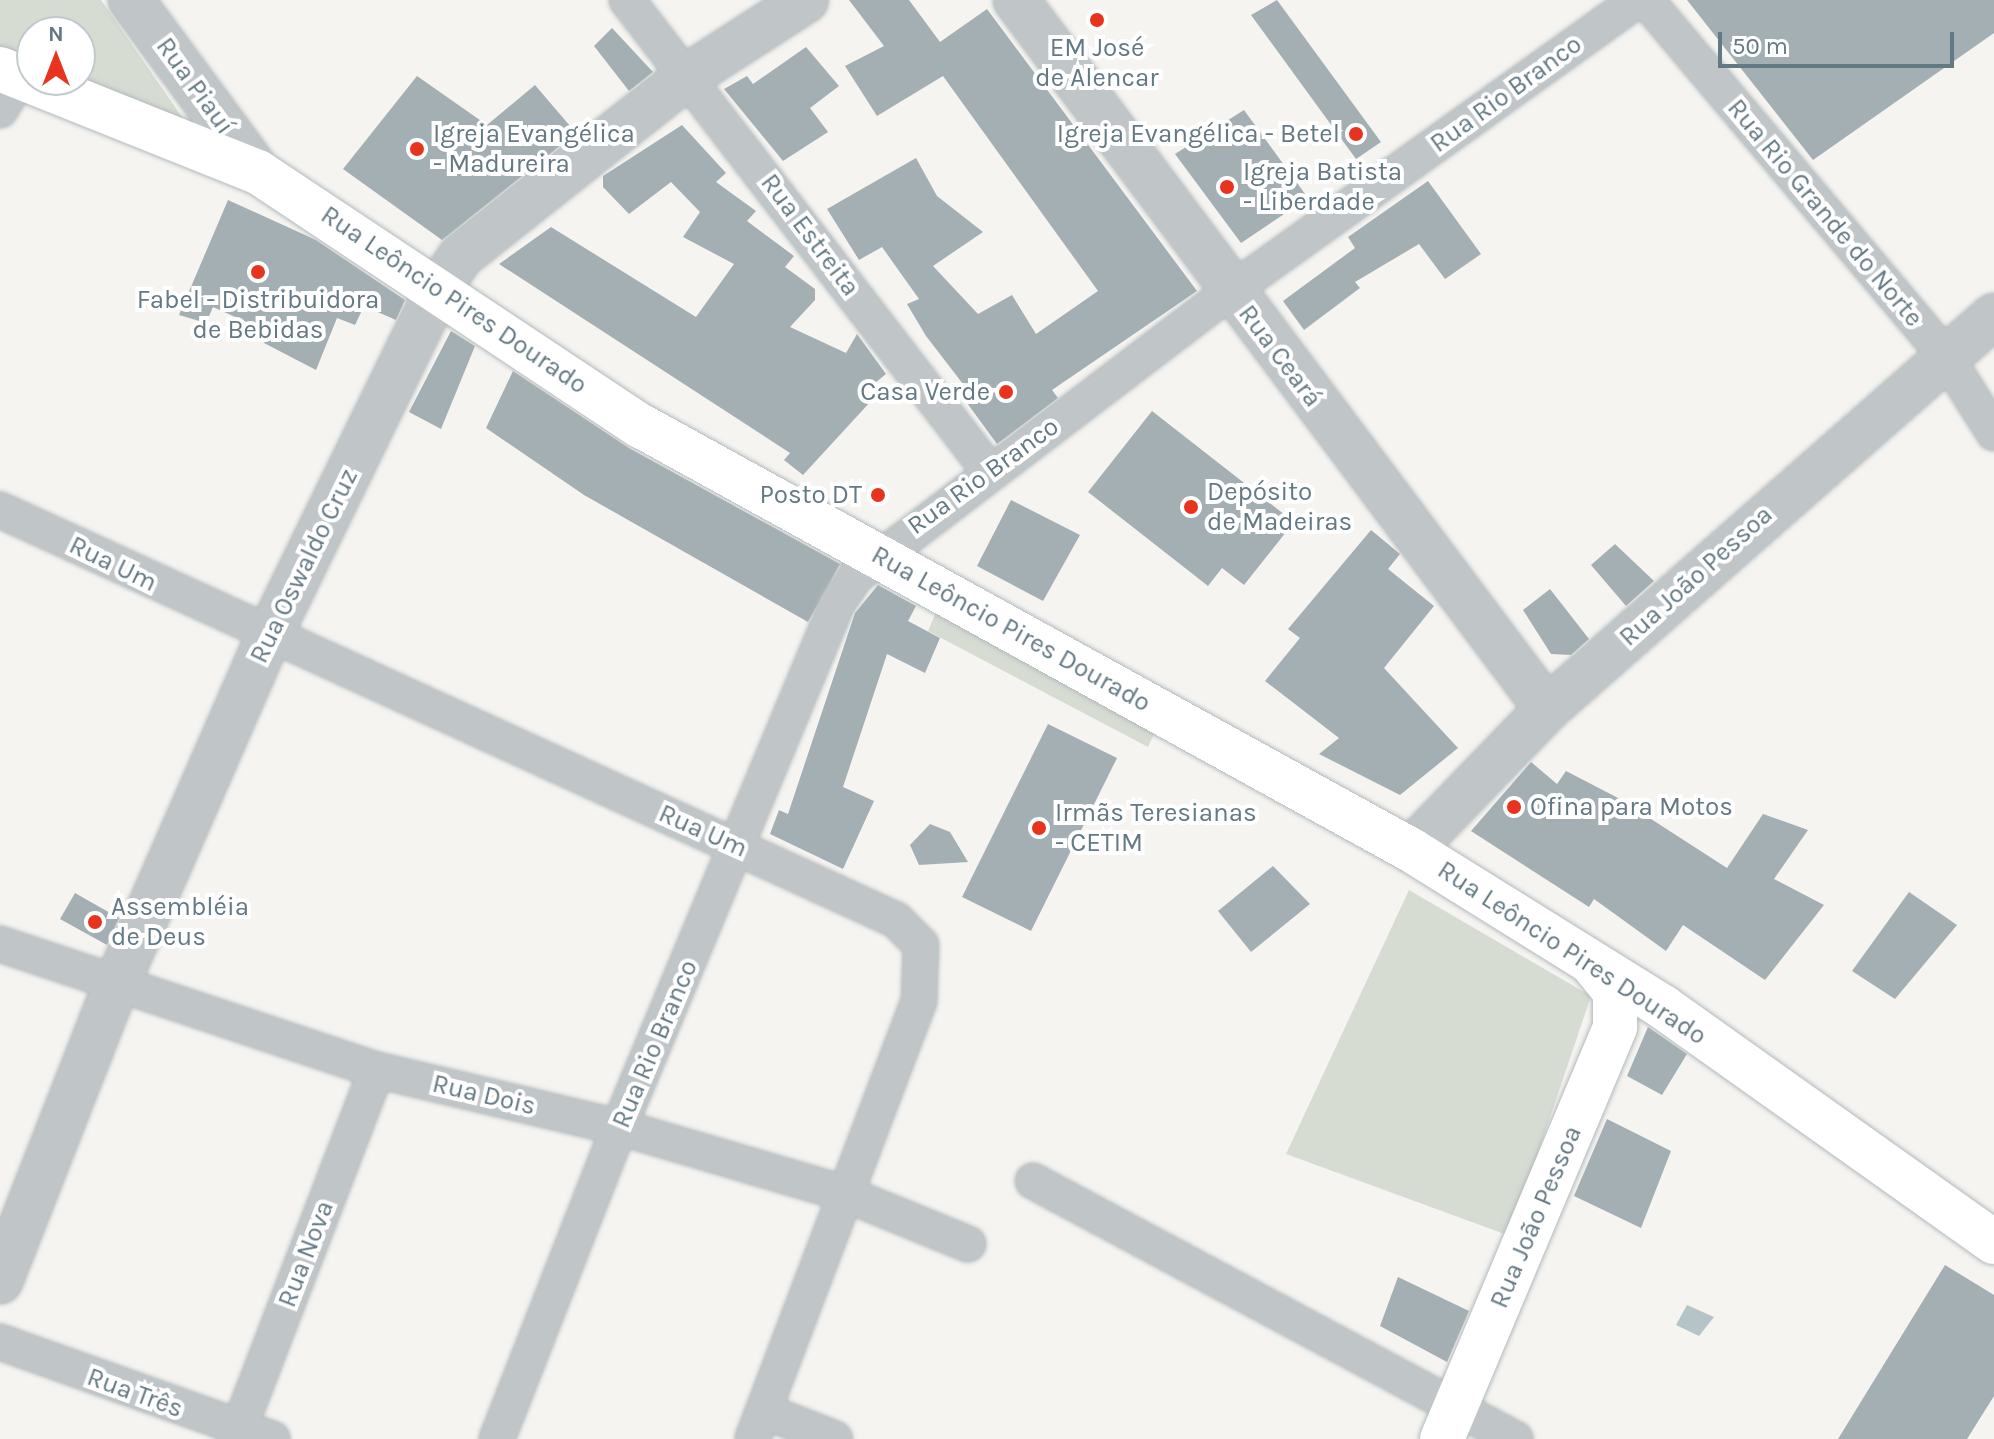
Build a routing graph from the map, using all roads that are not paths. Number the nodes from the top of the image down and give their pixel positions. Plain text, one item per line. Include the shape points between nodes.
1 (131, 0) edge
2 (627, 0) edge
3 (806, 0) edge
4 (1016, 0) edge
5 (1637, 0) edge
6 (1646, 0) edge
7 (688, 76) junction
8 (6, 85) edge
9 (258, 172) junction
10 (440, 286) junction
11 (1231, 291) junction
12 (1994, 316) edge
13 (1945, 355) junction
14 (1994, 433) edge
15 (990, 472) junction
16 (0, 510) edge
17 (878, 555) junction
18 (268, 638) junction
19 (1547, 709) junction
20 (741, 847) junction
21 (1411, 850) junction
22 (0, 944) edge
23 (1584, 956) junction
24 (115, 988) junction
25 (377, 1070) junction
26 (619, 1127) junction
27 (1033, 1181) dead end
28 (843, 1193) junction
29 (1994, 1242) edge
30 (968, 1244) dead end
31 (0, 1281) edge
32 (0, 1342) edge
33 (1449, 1422) edge
34 (758, 1425) edge
35 (237, 1434) edge
36 (272, 1439) edge
37 (497, 1439) edge
38 (835, 1439) edge
39 (1515, 1439) edge

1 - 9 street, Rua Piauí
2 - 7 street, Rua Estreita
3 - 7 street, Rua Oswaldo Cruz
4 - 11 street, Rua Ceará
5 - 11 street, Rua Rio Branco
6 - 13 street, Rua Rio Grande do Norte
7 - 10 street, Rua Oswaldo Cruz via 462,255
7 - 15 street, Rua Estreita
8 - 9 main road, Rua Leôncio Pires Dourado
9 - 10 main road, Rua Leôncio Pires Dourado
10 - 17 main road, Rua Leôncio Pires Dourado via 641,426
10 - 18 street, Rua Oswaldo Cruz
11 - 15 street, Rua Rio Branco
11 - 19 street, Rua Ceará
12 - 13 street, Rua João Pessoa
13 - 14 street, Rua Rio Grande do Norte
13 - 19 street, Rua João Pessoa
15 - 17 street, Rua Rio Branco
16 - 18 street, Rua Um
17 - 20 street, Rua Rio Branco via 837,604
17 - 21 main road, Rua Leôncio Pires Dourado
18 - 20 street, Rua Um
18 - 24 street, Rua Oswaldo Cruz
19 - 21 street, Rua João Pessoa
20 - 26 street, Rua Rio Branco
20 - 28 street, Rua Um via 896,920 925,956 919,1001
21 - 23 main road, Rua Leôncio Pires Dourado
22 - 24 street, Rua Dois
23 - 29 main road, Rua Leôncio Pires Dourado
23 - 33 main road, Rua João Pessoa via 1615,992 1615,1027
24 - 25 street, Rua Dois
24 - 31 street, Rua Oswaldo Cruz
25 - 26 street, Rua Dois
25 - 35 street, Rua Nova
26 - 28 street, Rua Dois
26 - 37 street, Rua Rio Branco
27 - 33 street
28 - 30 street, Rua Dois
28 - 34 street, Rua Um
32 - 35 street, Rua Três
33 - 39 street
34 - 38 street
35 - 36 street, Rua Três

